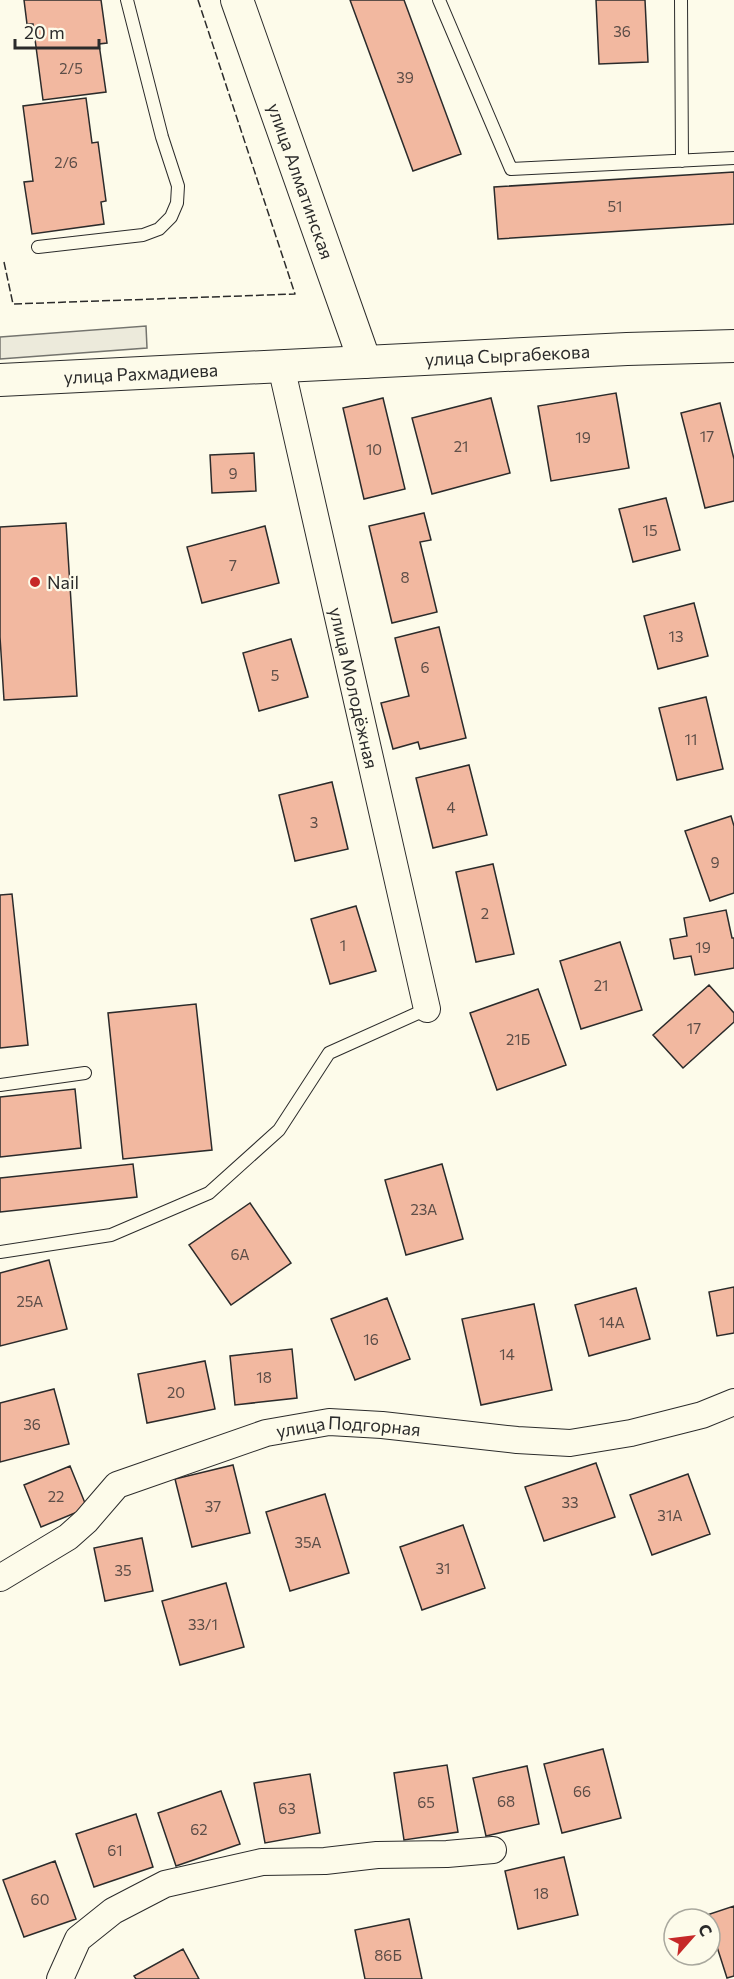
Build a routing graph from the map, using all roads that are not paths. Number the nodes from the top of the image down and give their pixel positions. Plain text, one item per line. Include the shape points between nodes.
1 (127, 0) edge
2 (237, 0) edge
3 (439, 0) edge
4 (681, 0) edge
5 (734, 158) edge
6 (682, 160) junction
7 (38, 247) dead end
8 (734, 346) edge
9 (365, 362) junction
10 (281, 366) junction
11 (0, 380) edge
12 (427, 1009) joint
13 (85, 1073) dead end
14 (0, 1085) edge
15 (0, 1252) edge
16 (734, 1402) edge
17 (0, 1578) edge
18 (493, 1850) dead end
19 (60, 1979) edge

1 - 7 lane via 178,186 175,210 166,224 143,235
2 - 9 street, улица Алматинская
3 - 6 lane via 511,169
4 - 6 lane
5 - 6 lane
8 - 9 street, улица Сыргабекова
9 - 10 street, улица Сыргабекова
10 - 11 street, улица Рахмадиева
10 - 12 street, улица Молодёжная
12 - 15 lane via 329,1053 279,1130 209,1193 111,1235
13 - 14 lane
16 - 17 street, улица Подгорная via 702,1415 631,1433 570,1443 329,1422 266,1433 117,1485 68,1537
18 - 19 street via 262,1862 165,1884 113,1911 78,1939

